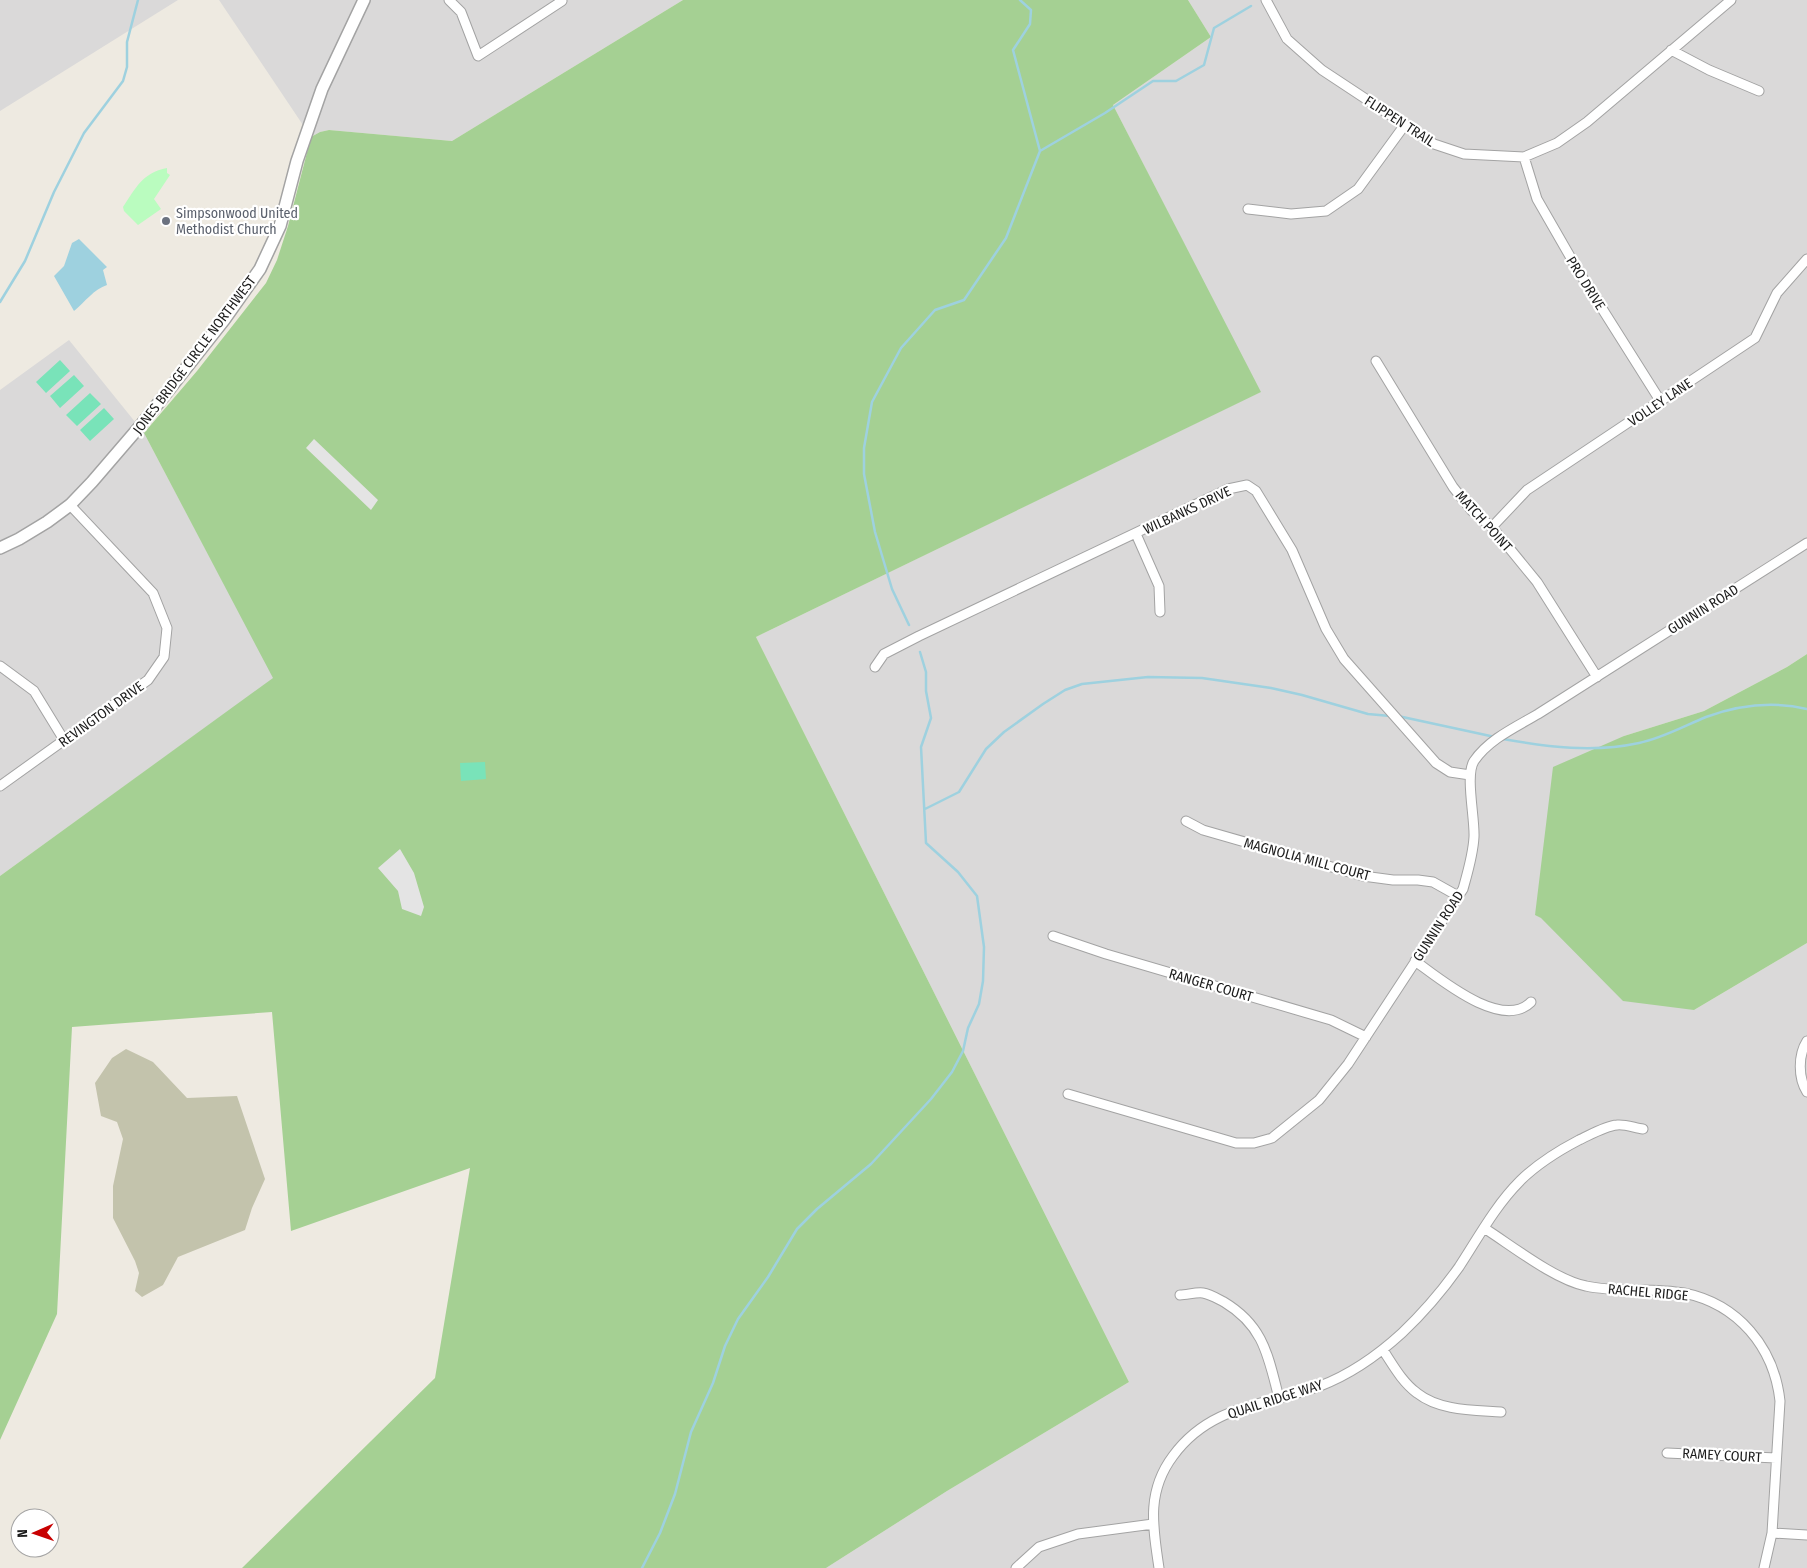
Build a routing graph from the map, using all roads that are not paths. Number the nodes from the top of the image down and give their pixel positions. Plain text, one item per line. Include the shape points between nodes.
1 (364, 0) edge
2 (449, 0) edge
3 (562, 0) edge
4 (1266, 0) edge
5 (1731, 0) edge
6 (1672, 50) junction
7 (1758, 91) dead end
8 (1404, 126) junction
9 (1524, 157) junction
10 (1248, 209) dead end
11 (1807, 259) edge
12 (1376, 361) dead end
13 (1661, 402) junction
14 (70, 504) junction
15 (1492, 527) junction
16 (1136, 534) junction
17 (1807, 543) edge
18 (0, 548) edge
19 (1160, 612) dead end
20 (0, 666) edge
21 (876, 667) dead end
22 (1597, 676) junction
23 (64, 740) junction
24 (1470, 774) junction
25 (0, 786) edge
26 (1186, 821) dead end
27 (1458, 896) junction
28 (1053, 936) dead end
29 (1415, 961) junction
30 (1531, 1002) dead end
31 (1366, 1037) junction
32 (1807, 1041) edge
33 (1807, 1092) edge
34 (1068, 1094) dead end
35 (1643, 1129) dead end
36 (1484, 1228) junction
37 (1180, 1296) dead end
38 (1382, 1350) junction
39 (1279, 1398) junction
40 (1501, 1412) dead end
41 (1667, 1453) dead end
42 (1776, 1458) junction
43 (1153, 1524) junction
44 (1772, 1533) junction
45 (1807, 1535) edge
46 (1016, 1568) edge
47 (1159, 1568) edge
48 (1764, 1568) edge

1 - 14 street, JONES BRIDGE CIRCLE NORTHWEST via 322,90 297,160 280,226 260,269 141,425
2 - 3 street via 460,12 478,56
4 - 8 street, FLIPPEN TRAIL via 1287,39 1322,70
5 - 6 street, FLIPPEN TRAIL
6 - 7 street
6 - 9 street, FLIPPEN TRAIL via 1587,122 1557,143
8 - 9 street, FLIPPEN TRAIL via 1434,144 1464,154
8 - 10 street via 1358,189 1326,211 1291,214
9 - 13 street, PRO DRIVE via 1537,199
11 - 13 street, VOLLEY LANE via 1777,293 1755,338
12 - 15 street, MATCH POINT via 1453,487 1472,511
13 - 15 street, VOLLEY LANE via 1527,490
14 - 18 street, JONES BRIDGE CIRCLE NORTHWEST via 47,522
14 - 23 street, REVINGTON DRIVE via 154,593 167,628 164,657 148,680
15 - 22 street, MATCH POINT via 1537,582
16 - 19 street via 1159,586
16 - 21 street, WILBANKS DRIVE via 884,654
16 - 24 street, WILBANKS DRIVE via 1228,489 1248,485 1256,491 1292,550 1326,629 1344,659 1436,763 1450,772
17 - 22 street, GUNNIN ROAD
20 - 23 street via 34,691
22 - 24 street, GUNNIN ROAD via 1497,738 1479,754
23 - 25 street, REVINGTON DRIVE
24 - 27 street, GUNNIN ROAD via 1474,836 1471,862
26 - 27 street, MAGNOLIA MILL COURT via 1203,830 1362,876 1433,882
27 - 29 street, GUNNIN ROAD
28 - 31 street, RANGER COURT via 1331,1020
29 - 30 street via 1482,1005 1507,1011 1525,1007
29 - 31 street, GUNNIN ROAD
31 - 34 street, GUNNIN ROAD via 1319,1100 1272,1138 1254,1143 1236,1143
32 - 33 street via 1800,1068
35 - 36 street, QUAIL RIDGE WAY via 1617,1125 1558,1152 1536,1167 1506,1196
36 - 38 street, QUAIL RIDGE WAY via 1443,1289
36 - 42 street, RACHEL RIDGE via 1562,1278 1586,1286 1683,1293 1722,1307 1758,1340 1778,1382
37 - 39 street via 1203,1293 1239,1311 1257,1331
38 - 39 street, QUAIL RIDGE WAY via 1321,1386
38 - 40 street via 1404,1381 1417,1394 1434,1403
39 - 43 street, QUAIL RIDGE WAY via 1214,1419 1195,1432 1162,1474 1153,1508
41 - 42 street, RAMEY COURT
42 - 44 street, RACHEL RIDGE
43 - 46 street via 1078,1534 1038,1547
43 - 47 street, QUAIL RIDGE WAY
44 - 45 street
44 - 48 street, RACHEL RIDGE

